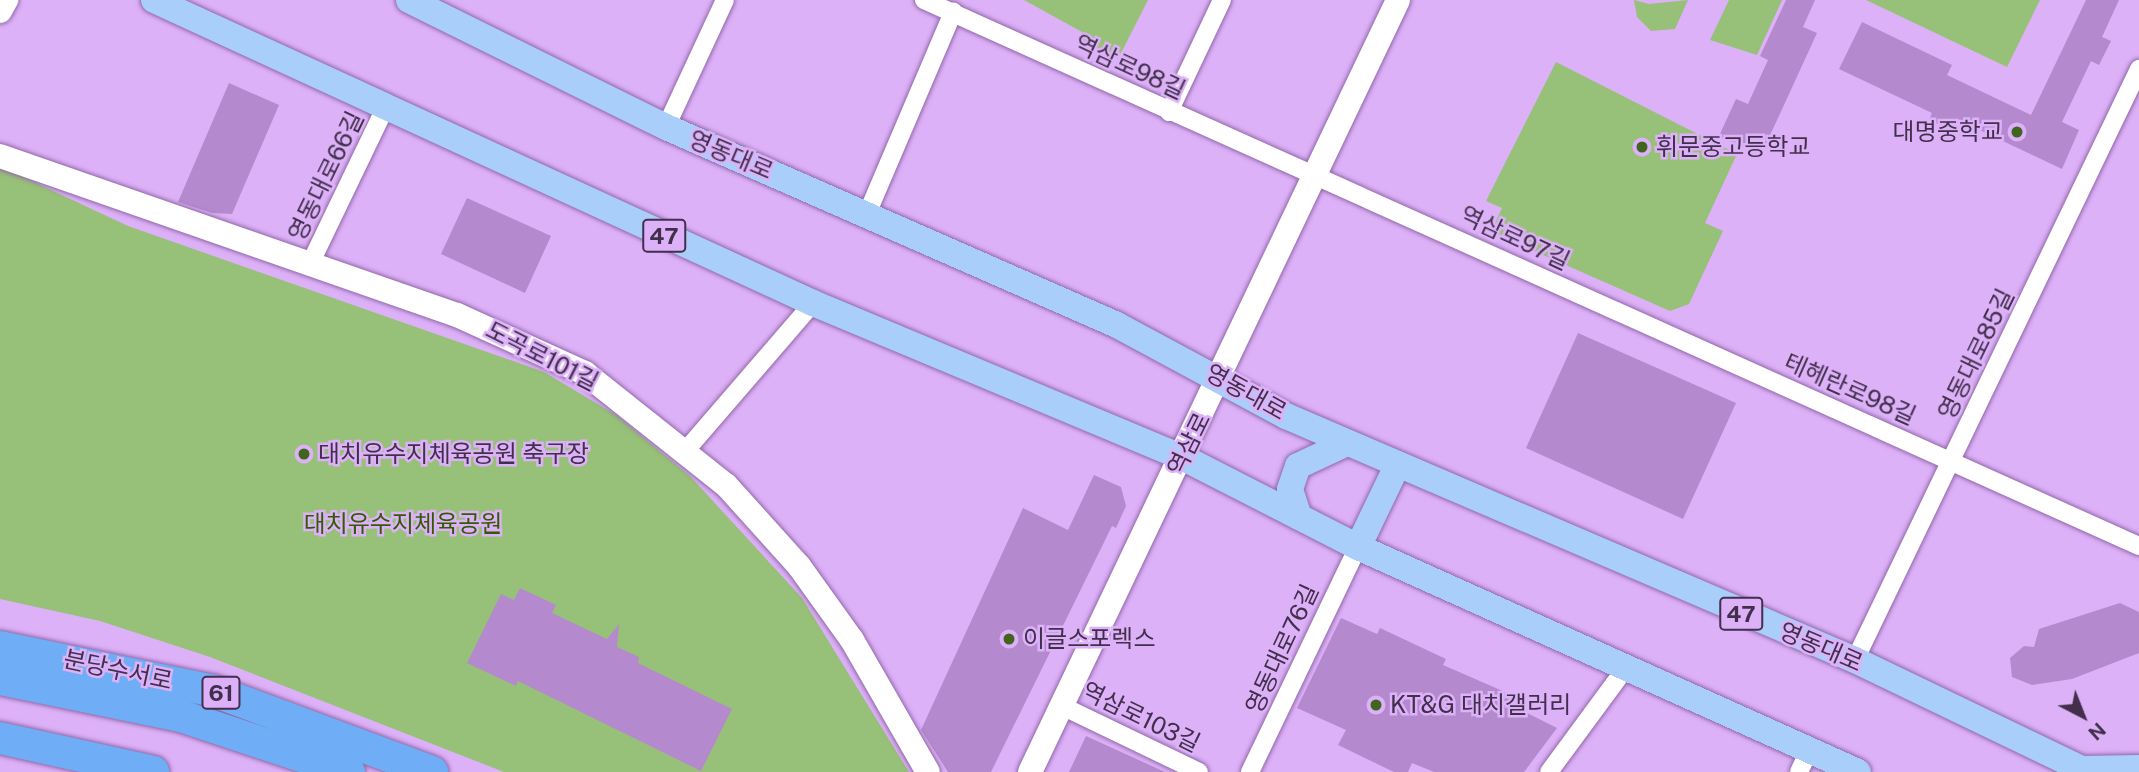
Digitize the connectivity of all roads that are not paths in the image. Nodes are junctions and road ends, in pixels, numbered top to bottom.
1 (5, 0) edge
2 (154, 0) edge
3 (409, 0) edge
4 (725, 0) edge
5 (924, 0) edge
6 (1222, 0) edge
7 (1398, 0) edge
8 (438, 6) edge
9 (0, 11) edge
10 (953, 12) junction
11 (2139, 69) edge
12 (384, 110) junction
13 (1169, 112) junction
14 (666, 127) junction
15 (0, 156) edge
16 (1318, 173) junction
17 (867, 214) junction
18 (311, 262) junction
19 (813, 303) junction
20 (1694, 347) joint
21 (1222, 377) junction
22 (1347, 443) junction
23 (687, 449) junction
24 (1182, 457) junction
25 (1952, 460) junction
26 (1397, 466) junction
27 (1299, 517) junction
28 (2139, 545) edge
29 (1358, 547) junction
30 (0, 647) edge
31 (1855, 660) junction
32 (1625, 669) junction
33 (0, 679) edge
34 (1062, 706) junction
35 (0, 738) edge
36 (1804, 761) edge
37 (2139, 768) edge
38 (2085, 771) edge
39 (153, 772) edge
40 (349, 772) edge
41 (432, 772) edge
42 (929, 772) edge
43 (1030, 772) edge
44 (1199, 772) edge
45 (1250, 772) edge
46 (1549, 772) edge
47 (1858, 772) edge

1 - 9 street
2 - 12 main road, 47
3 - 8 main road, 영동대로 / 47
4 - 14 street
5 - 10 street, 역삼로98길
6 - 13 street
7 - 16 street, 역삼로
8 - 14 main road, 영동대로 / 47
10 - 13 street, 역삼로98길
10 - 17 street
11 - 25 street, 영동대로85길
12 - 18 street, 영동대로66길
12 - 19 main road, 47
13 - 16 street, 역삼로98길
14 - 17 main road, 영동대로 / 47
15 - 18 street, 도곡로101길
16 - 20 street, 역삼로97길
16 - 21 street, 역삼로
17 - 21 main road, 영동대로 / 47
18 - 23 street, 도곡로101길
19 - 23 street
19 - 24 main road, 47
20 - 25 street, 테헤란로98길
21 - 22 main road, 영동대로 / 47
21 - 24 street, 역삼로
22 - 26 main road, 영동대로 / 47
22 - 27 main road
23 - 42 street, 도곡로101길
24 - 27 main road, 47
24 - 34 street, 역삼로
25 - 28 street, 테헤란로98길
25 - 31 street, 영동대로85길
26 - 29 main road
26 - 31 main road, 영동대로 / 47
27 - 29 main road, 47
29 - 32 main road, 47
29 - 45 street, 영동대로76길
30 - 41 highway, 분당수서로 / 61
31 - 38 main road, 영동대로 / 47
32 - 36 main road, 47
32 - 46 street
33 - 40 highway, 분당수서로 / 61
34 - 43 street, 역삼로
34 - 44 street, 역삼로103길
35 - 39 highway
36 - 47 main road, 47
37 - 38 main road

